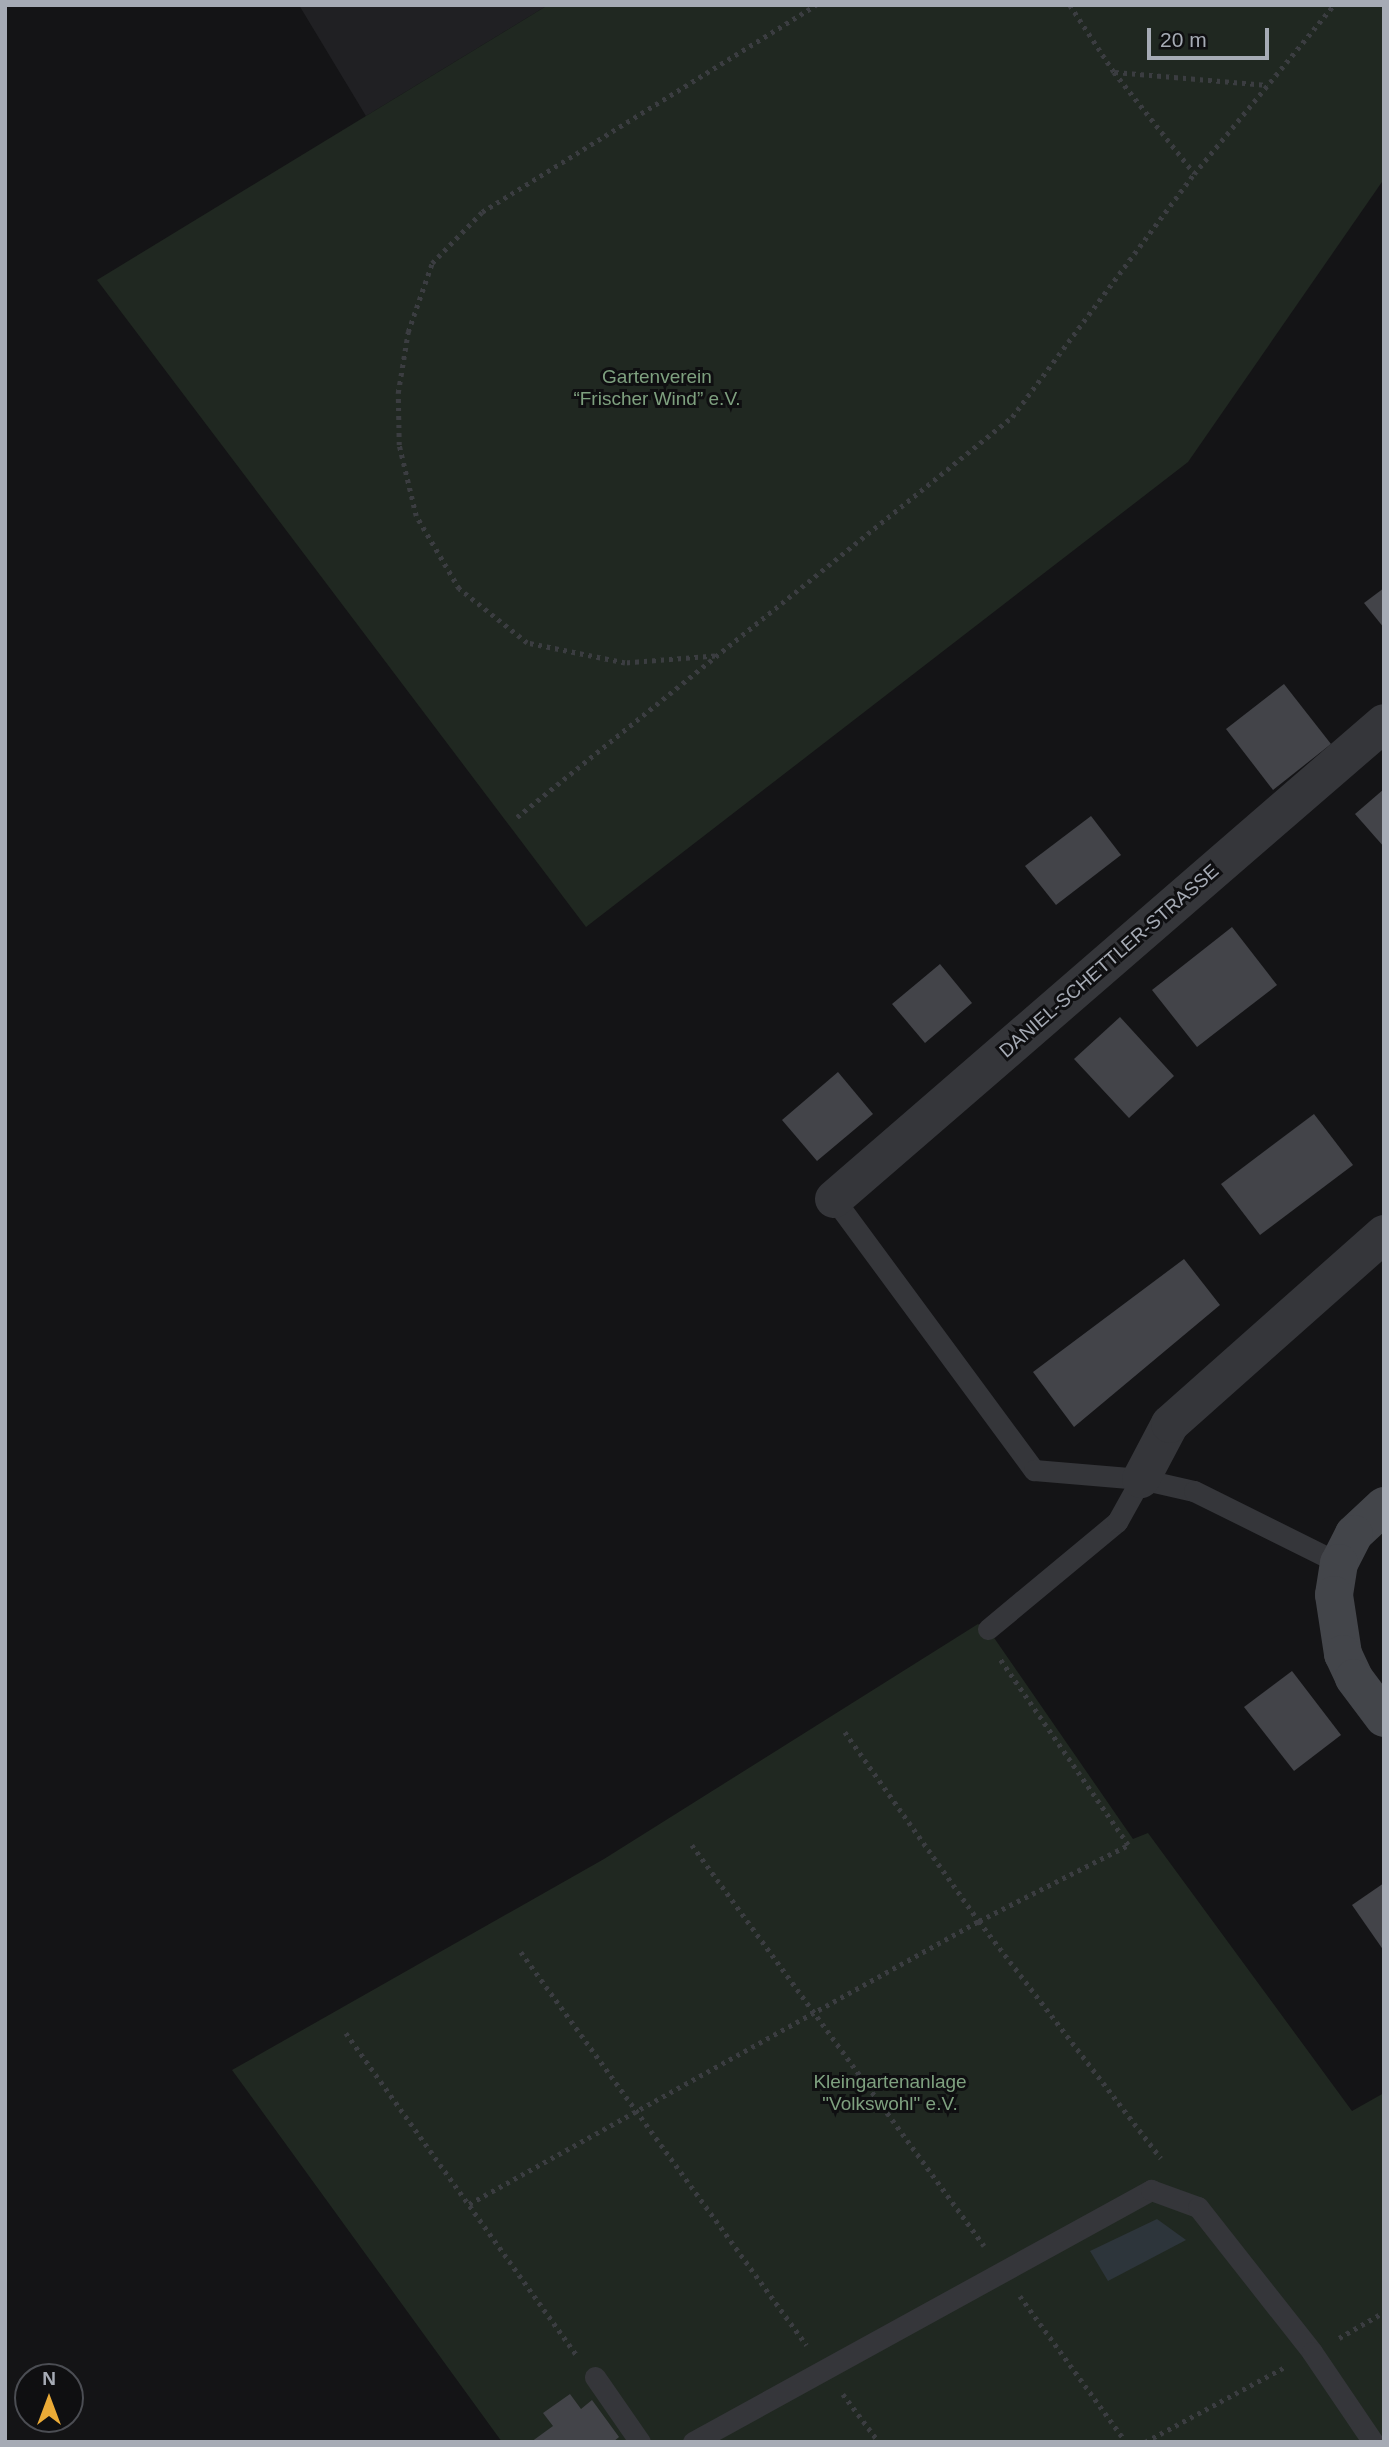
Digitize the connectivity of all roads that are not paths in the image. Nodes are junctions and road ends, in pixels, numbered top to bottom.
1 (1384, 723) edge
2 (834, 1199) joint
3 (1384, 1234) edge
4 (1140, 1479) junction
5 (1384, 1506) edge
6 (1339, 1563) junction
7 (988, 1629) road end
8 (1384, 1718) edge
9 (595, 2377) road end
10 (640, 2442) edge
11 (693, 2442) edge
12 (1373, 2442) edge

1 - 2 street, DANIEL-SCHETTLER-STRASSE
2 - 4 lane
3 - 4 street
4 - 6 lane
4 - 7 lane
5 - 6 street
6 - 8 street
9 - 10 lane
11 - 12 lane

